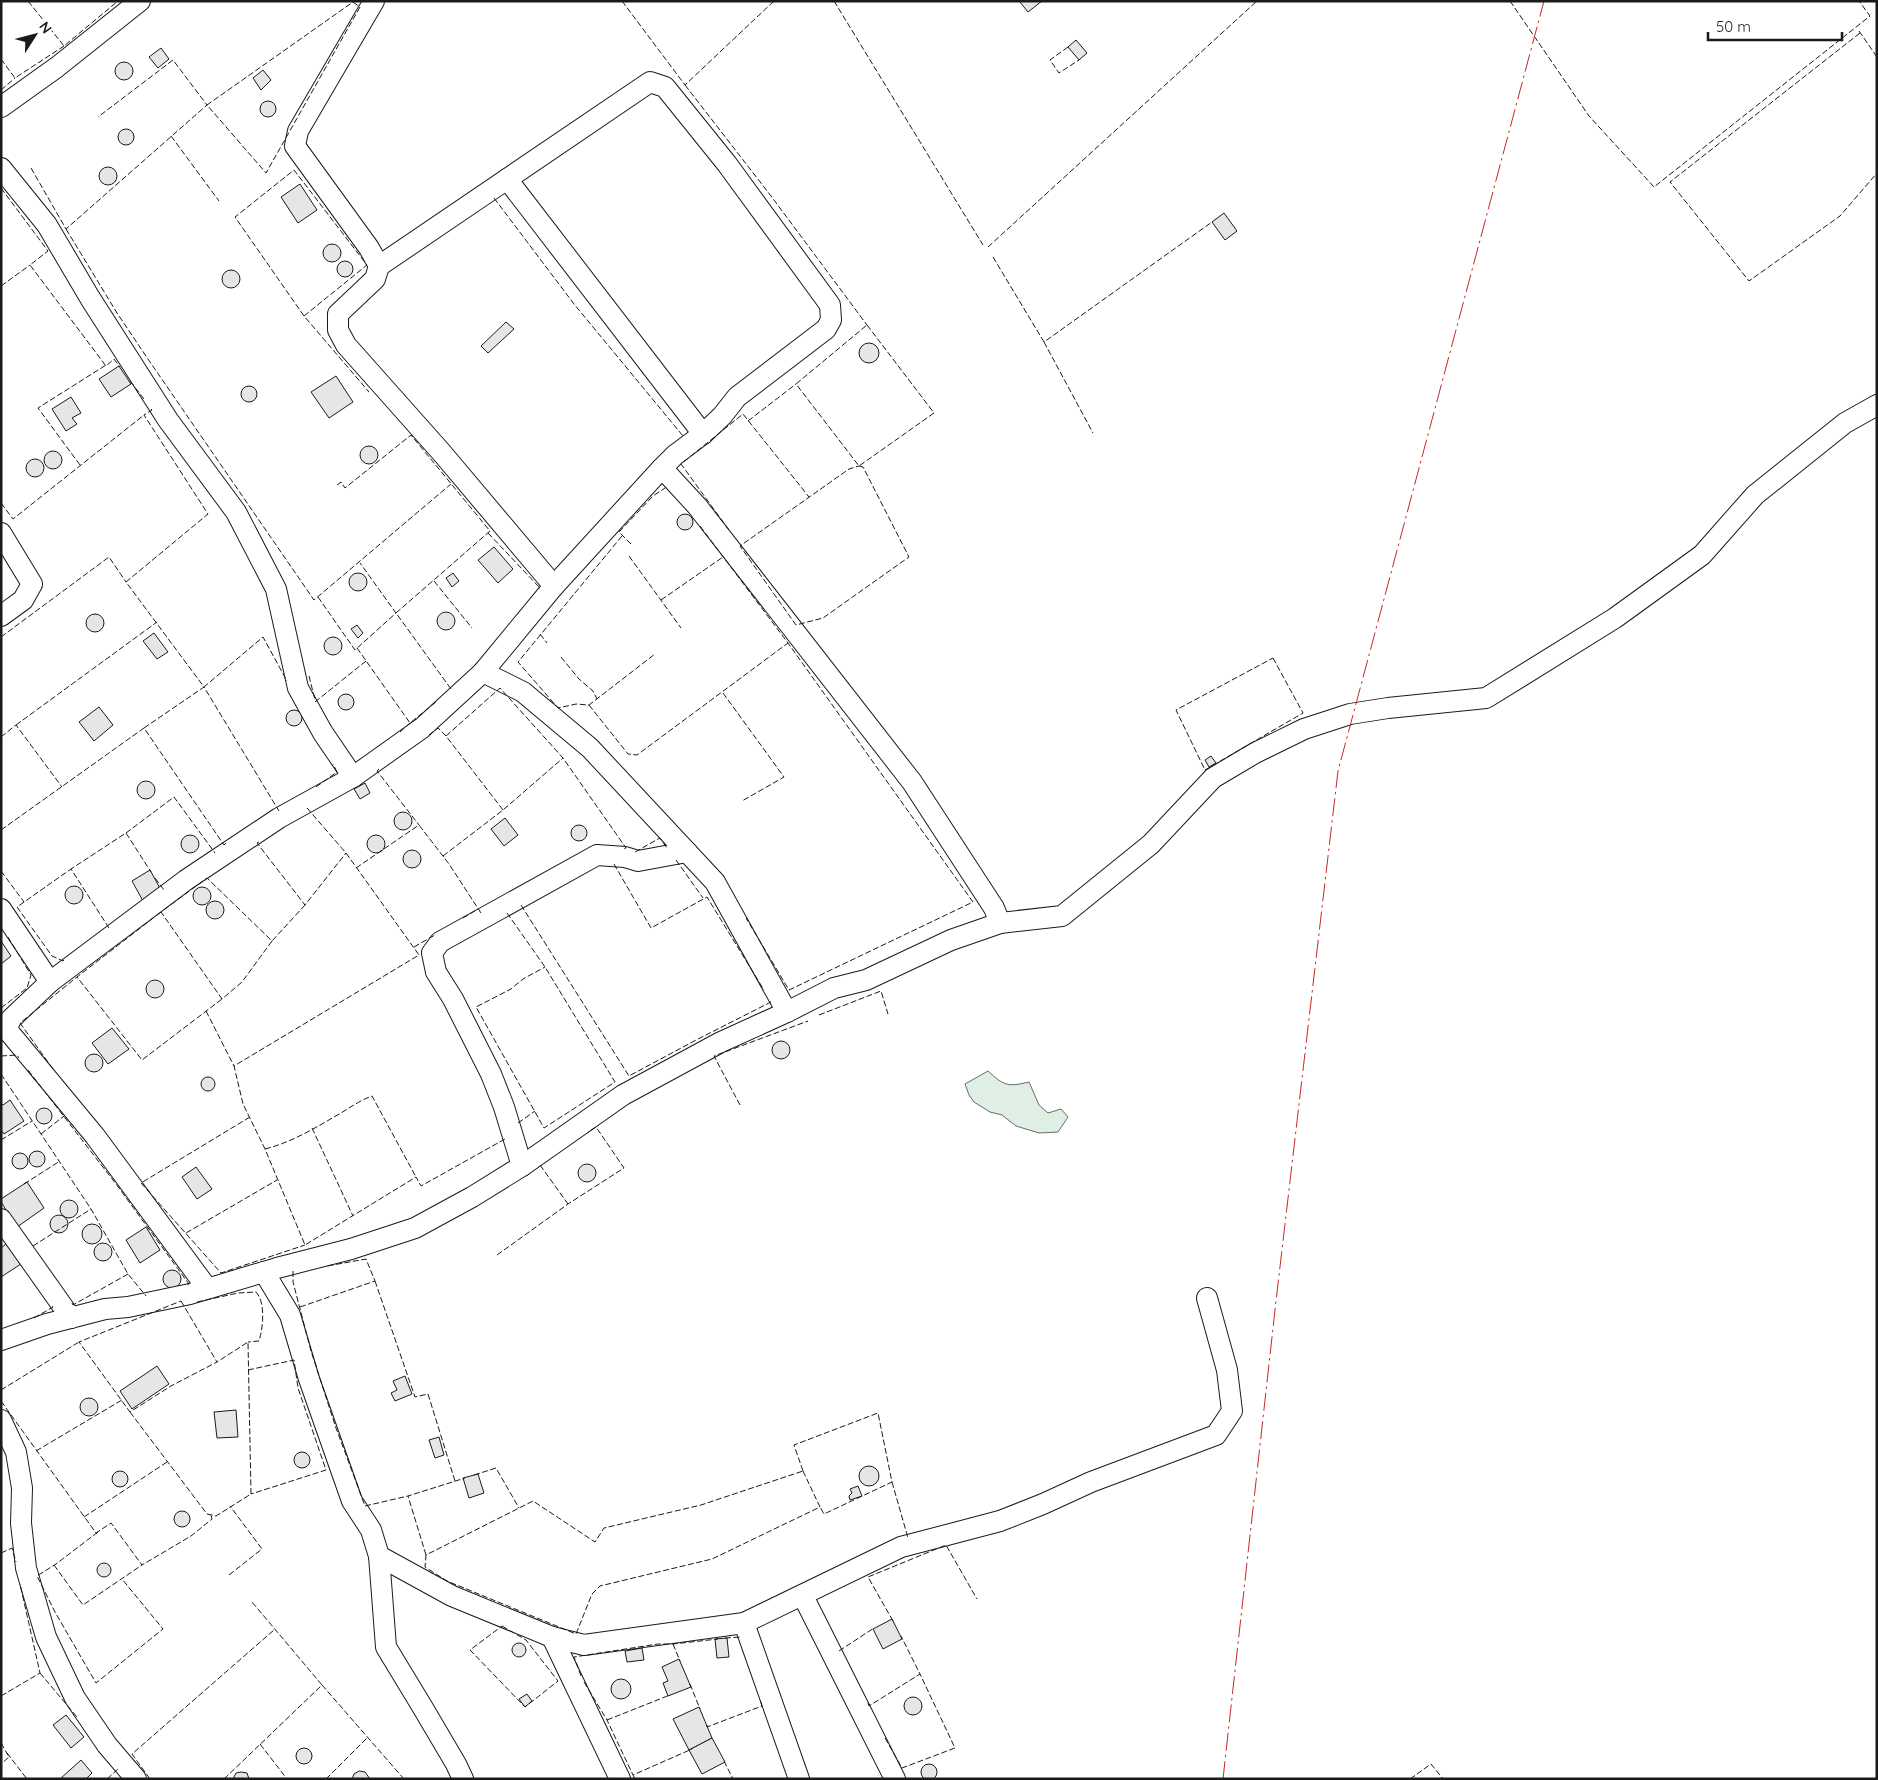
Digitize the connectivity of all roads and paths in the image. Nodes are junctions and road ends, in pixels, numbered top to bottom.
1 (140, 1) edge
2 (372, 2) edge
3 (1, 107) edge
4 (1, 168) edge
5 (507, 179) junction
6 (379, 266) junction
7 (1877, 405) edge
8 (703, 434) junction
9 (662, 468) junction
10 (1, 533) edge
11 (554, 586) junction
12 (1, 616) edge
13 (483, 672) junction
14 (353, 777) junction
15 (687, 852) junction
16 (1, 909) edge
17 (1000, 923) junction
18 (50, 982) junction
19 (787, 1012) junction
20 (522, 1166) junction
21 (1, 1219) edge
22 (264, 1272) junction
23 (207, 1288) junction
24 (1207, 1298) dead end
25 (71, 1318) junction
26 (1, 1340) edge
27 (1, 1420) edge
28 (379, 1556) junction
29 (803, 1596) junction
30 (744, 1623) junction
31 (552, 1637) junction
32 (136, 1779) edge
33 (463, 1779) edge
34 (620, 1779) edge
35 (799, 1779) edge
36 (895, 1779) edge

1 - 3 street
2 - 6 street
4 - 14 street
5 - 6 street
5 - 8 street
5 - 8 street
6 - 11 street
7 - 17 street
8 - 9 street
9 - 11 street
9 - 17 street
10 - 12 street
11 - 13 street
13 - 14 street
13 - 15 street
14 - 18 street
15 - 19 street
15 - 20 street
16 - 18 street
17 - 19 street
18 - 23 street
19 - 20 street
20 - 22 street
21 - 25 street
22 - 23 street
22 - 28 street
23 - 25 street
24 - 29 street
25 - 26 street
27 - 32 street
28 - 31 street
28 - 33 street
29 - 30 street
29 - 36 street
30 - 31 street
30 - 35 street
31 - 34 street

